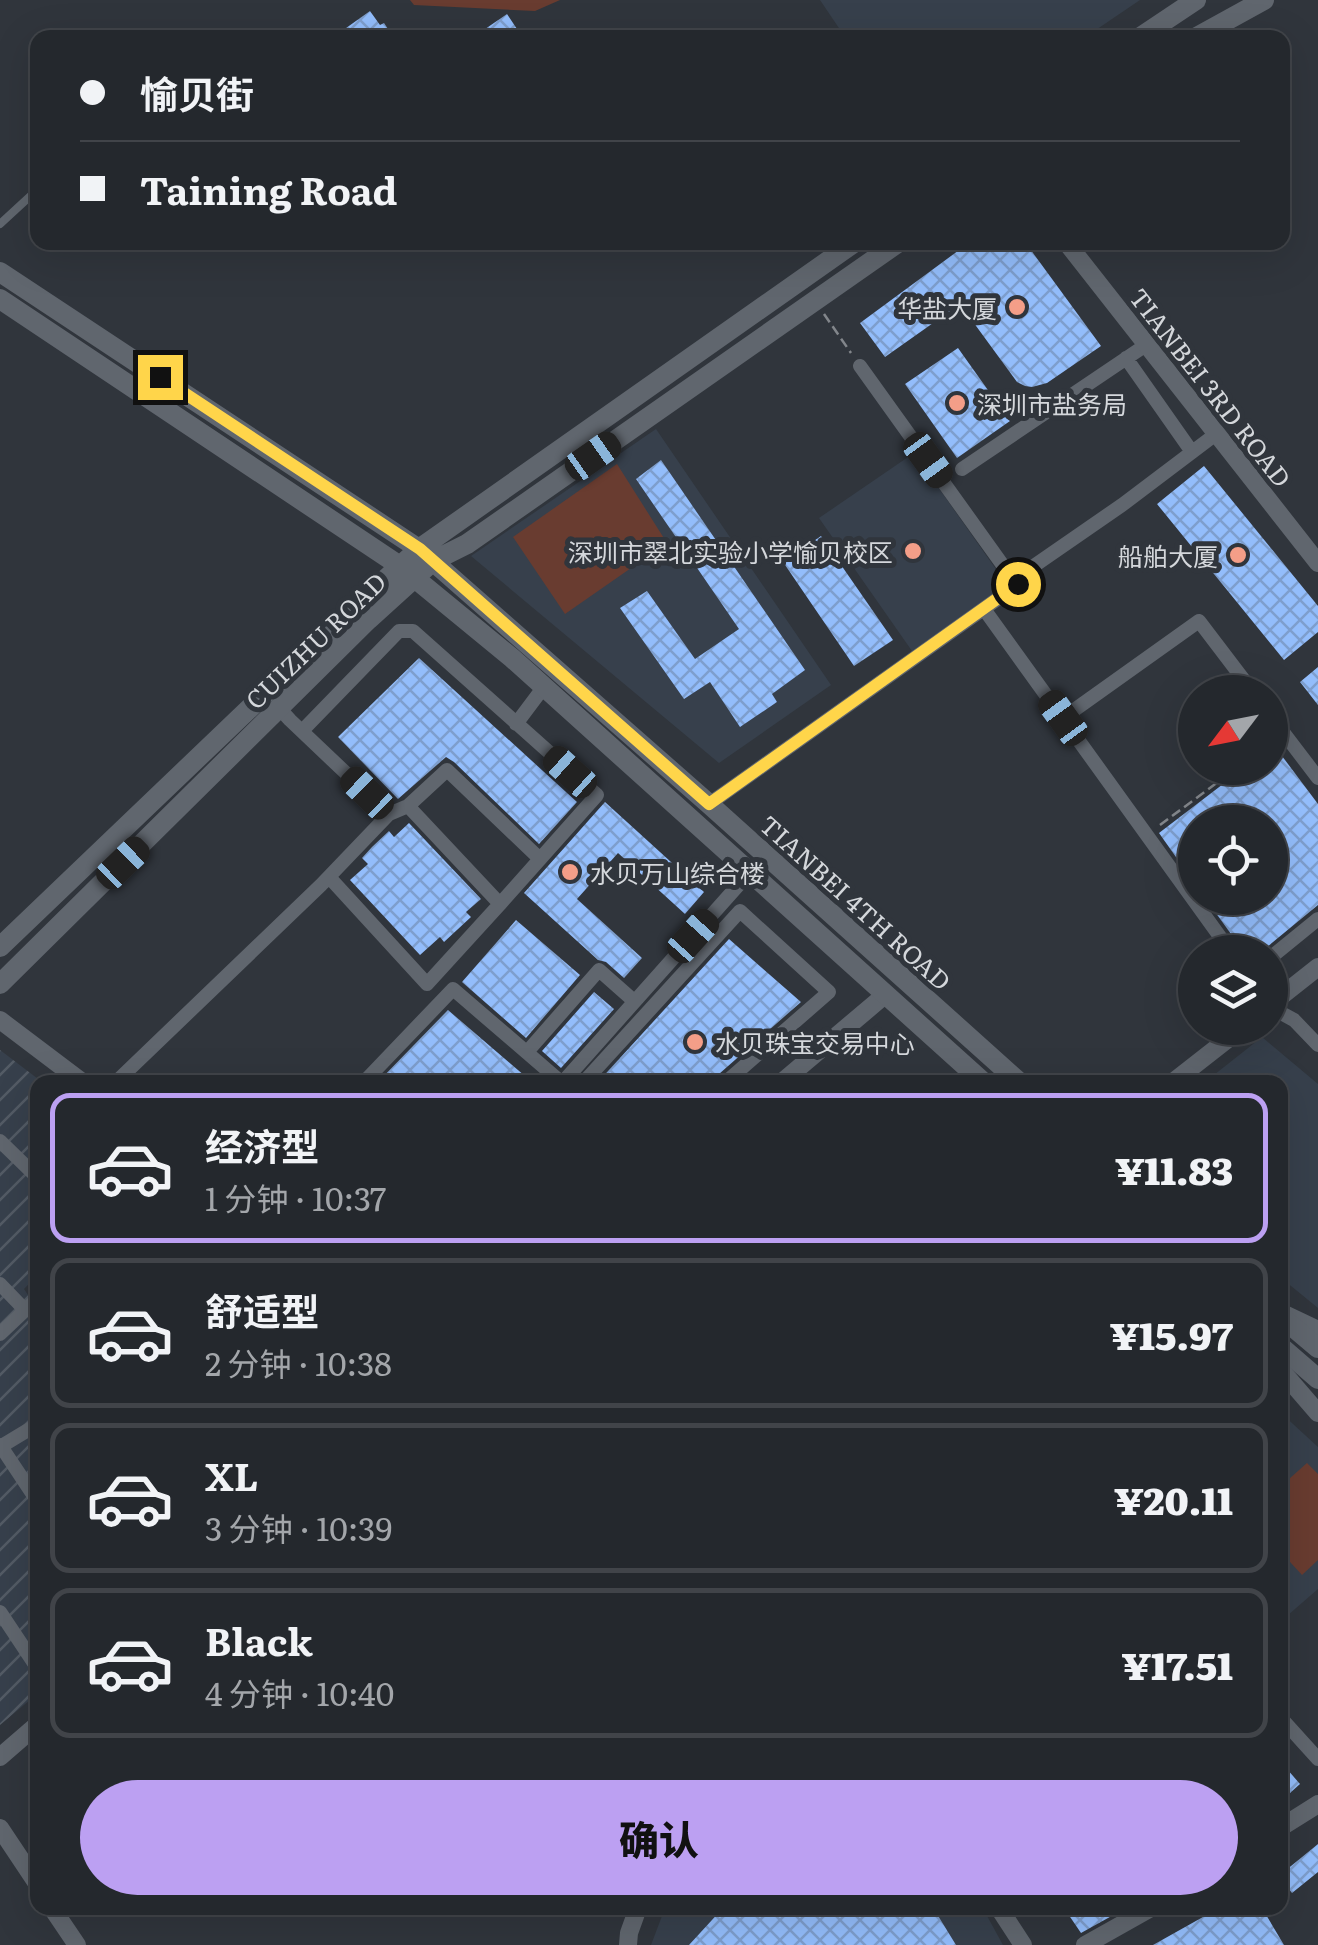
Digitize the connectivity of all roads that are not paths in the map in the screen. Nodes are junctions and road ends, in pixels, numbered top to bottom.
1 (1196, 0) edge
2 (1264, 0) edge
3 (1152, 30) edge
4 (1210, 30) edge
5 (30, 196) edge
6 (0, 224) edge
7 (844, 250) edge
8 (889, 250) edge
9 (1072, 250) edge
10 (0, 272) edge
11 (0, 299) edge
12 (1146, 344) junction
13 (1126, 358) junction
14 (860, 366) dead end
15 (1216, 434) junction
16 (1192, 452) junction
17 (962, 468) dead end
18 (426, 555) junction
19 (1318, 563) edge
20 (1028, 570) dead end
21 (407, 573) junction
22 (984, 609) junction
23 (520, 650) junction
24 (1240, 675) edge
25 (544, 688) junction
26 (280, 709) junction
27 (1063, 718) junction
28 (516, 724) junction
29 (302, 731) junction
30 (1288, 739) edge
31 (1318, 778) edge
32 (709, 804) junction
33 (408, 806) junction
34 (388, 814) junction
35 (540, 858) junction
36 (750, 872) junction
37 (329, 877) junction
38 (500, 904) junction
39 (1318, 919) edge
40 (1218, 935) edge
41 (1288, 943) edge
42 (0, 947) edge
43 (1318, 967) edge
44 (0, 984) edge
45 (1288, 991) edge
46 (886, 994) junction
47 (634, 1001) junction
48 (1288, 1016) edge
49 (0, 1020) edge
50 (1220, 1045) edge
51 (1318, 1045) edge
52 (527, 1052) junction
53 (73, 1075) edge
54 (123, 1075) edge
55 (371, 1075) edge
56 (554, 1075) edge
57 (568, 1075) edge
58 (590, 1075) edge
59 (734, 1075) edge
60 (790, 1075) edge
61 (975, 1075) edge
62 (1011, 1075) edge
63 (1182, 1075) edge
64 (0, 1142) edge
65 (30, 1170) edge
66 (0, 1284) edge
67 (30, 1305) edge
68 (25, 1310) junction
69 (1288, 1317) edge
70 (1288, 1321) edge
71 (1318, 1330) edge
72 (0, 1334) edge
73 (1318, 1348) edge
74 (1288, 1353) edge
75 (1288, 1377) edge
76 (1318, 1379) edge
77 (1318, 1412) edge
78 (30, 1429) edge
79 (0, 1446) edge
80 (30, 1490) edge
81 (0, 1612) edge
82 (30, 1657) edge
83 (1288, 1725) edge
84 (30, 1731) edge
85 (0, 1757) edge
86 (1318, 1759) edge
87 (1318, 1804) edge
88 (1288, 1823) edge
89 (0, 1828) edge
90 (30, 1873) edge
91 (57, 1915) edge
92 (635, 1915) edge
93 (1003, 1915) edge
94 (1139, 1915) edge
95 (77, 1945) edge
96 (628, 1945) edge
97 (1022, 1945) edge
98 (1085, 1945) edge

1 - 3 main road
2 - 4 main road
5 - 6 lane
7 - 18 main road, CUIZHU ROAD
8 - 18 main road, CUIZHU ROAD
9 - 12 street, TIANBEI 3RD ROAD
10 - 18 main road, TIANBEI 4TH ROAD
11 - 21 main road, TIANBEI 4TH ROAD
12 - 13 street
12 - 15 street, TIANBEI 3RD ROAD
13 - 16 street
13 - 17 street
14 - 22 street
15 - 16 street
15 - 19 street, TIANBEI 3RD ROAD
16 - 20 street
18 - 21 main road, CUIZHU ROAD
18 - 23 main road, TIANBEI 4TH ROAD
21 - 23 main road, TIANBEI 4TH ROAD
21 - 26 main road, CUIZHU ROAD
21 - 42 main road, CUIZHU ROAD
22 - 27 street
22 - 32 street
23 - 25 main road, TIANBEI 4TH ROAD
23 - 32 main road, TIANBEI 4TH ROAD
24 - 27 street
25 - 28 street
25 - 36 main road, TIANBEI 4TH ROAD
26 - 29 street
26 - 44 main road, CUIZHU ROAD
27 - 40 street
28 - 29 street
28 - 35 street
29 - 34 street
30 - 31 street
32 - 62 main road, TIANBEI 4TH ROAD
33 - 34 street
33 - 35 street
33 - 38 street
34 - 37 street
35 - 38 street
36 - 46 main road, TIANBEI 4TH ROAD
36 - 47 street
37 - 38 street
37 - 54 street
39 - 41 street
43 - 45 street
46 - 60 street
46 - 61 main road, TIANBEI 4TH ROAD
47 - 52 street
47 - 57 street
48 - 51 street
49 - 53 street
50 - 63 street
52 - 55 street
52 - 56 street
58 - 59 street
64 - 65 street
66 - 68 street
67 - 68 street
68 - 72 street
69 - 71 street
70 - 73 main road
74 - 76 main road
75 - 77 street
78 - 79 street
79 - 80 street
81 - 82 street
83 - 86 street
84 - 85 street
87 - 88 street
89 - 90 street
91 - 95 street
92 - 96 street
93 - 97 street
94 - 98 street

